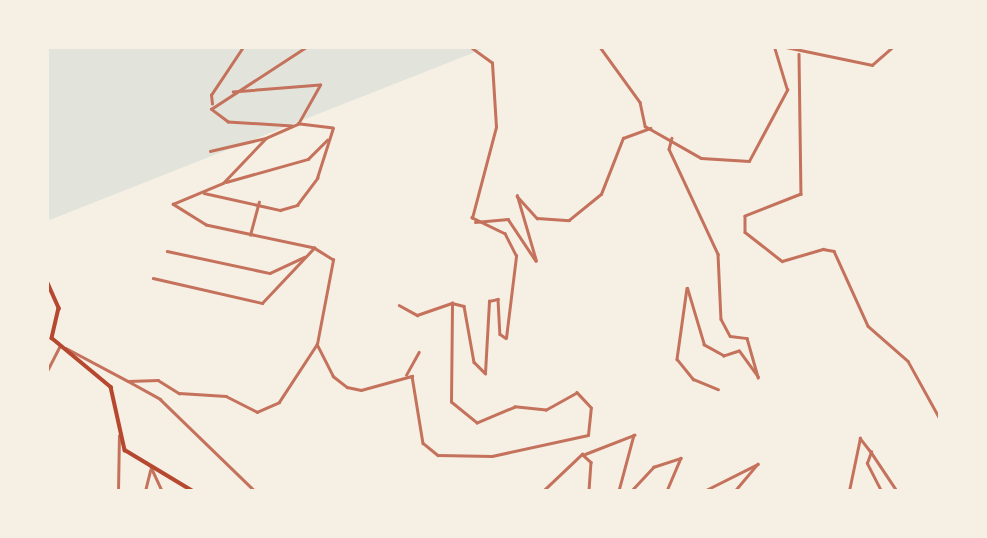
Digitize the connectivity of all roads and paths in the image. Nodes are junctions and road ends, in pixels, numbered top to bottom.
1 (243, 47) edge
2 (306, 47) edge
3 (470, 47) edge
4 (600, 47) edge
5 (774, 47) edge
6 (786, 47) edge
7 (893, 47) edge
8 (799, 54) junction
9 (233, 92) junction
10 (212, 104) junction
11 (298, 124) junction
12 (292, 126) junction
13 (650, 128) junction
14 (266, 138) junction
15 (328, 138) junction
16 (671, 138) junction
17 (210, 151) dead end
18 (223, 183) junction
19 (204, 193) junction
20 (259, 202) junction
21 (475, 222) junction
22 (250, 235) junction
23 (314, 248) junction
24 (167, 251) dead end
25 (307, 255) junction
26 (153, 278) dead end
27 (47, 281) edge
28 (452, 303) junction
29 (399, 305) dead end
30 (50, 339) edge
31 (317, 344) junction
32 (60, 346) junction
33 (66, 348) junction
34 (419, 352) dead end
35 (47, 370) edge
36 (407, 375) junction
37 (128, 381) junction
38 (718, 389) dead end
39 (940, 419) edge
40 (119, 436) junction
41 (871, 452) junction
42 (584, 454) junction
43 (150, 469) junction
44 (851, 485) junction
45 (118, 491) edge
46 (145, 491) edge
47 (162, 491) edge
48 (193, 491) edge
49 (256, 491) edge
50 (543, 491) edge
51 (589, 491) edge
52 (619, 491) edge
53 (631, 491) edge
54 (667, 491) edge
55 (704, 491) edge
56 (735, 491) edge
57 (849, 491) edge
58 (855, 491) edge
59 (881, 491) edge
60 (897, 491) edge

1 - 10 street
2 - 9 street
3 - 21 street
4 - 13 street
5 - 16 street
6 - 8 street
7 - 8 street
8 - 39 street
9 - 10 street
9 - 11 street
10 - 12 street
11 - 12 street
11 - 15 street
12 - 14 street
13 - 16 street
13 - 21 street
14 - 17 street
14 - 18 street
15 - 18 street
15 - 20 street
16 - 38 street
18 - 19 street
19 - 20 street
19 - 22 street
20 - 22 street
21 - 28 street
22 - 23 street
23 - 25 street
23 - 31 street
24 - 25 street
25 - 26 street
27 - 30 main road
28 - 29 street
28 - 36 street
30 - 32 main road
31 - 36 street
31 - 37 street
32 - 33 main road
32 - 35 street
33 - 37 street
33 - 40 main road
34 - 36 street
37 - 49 street
40 - 43 main road
40 - 45 street
41 - 44 street
41 - 59 street
41 - 60 street
42 - 50 street
42 - 51 street
42 - 52 street
43 - 46 street
43 - 47 street
43 - 48 main road
44 - 57 street
44 - 58 street
53 - 54 street
55 - 56 street

